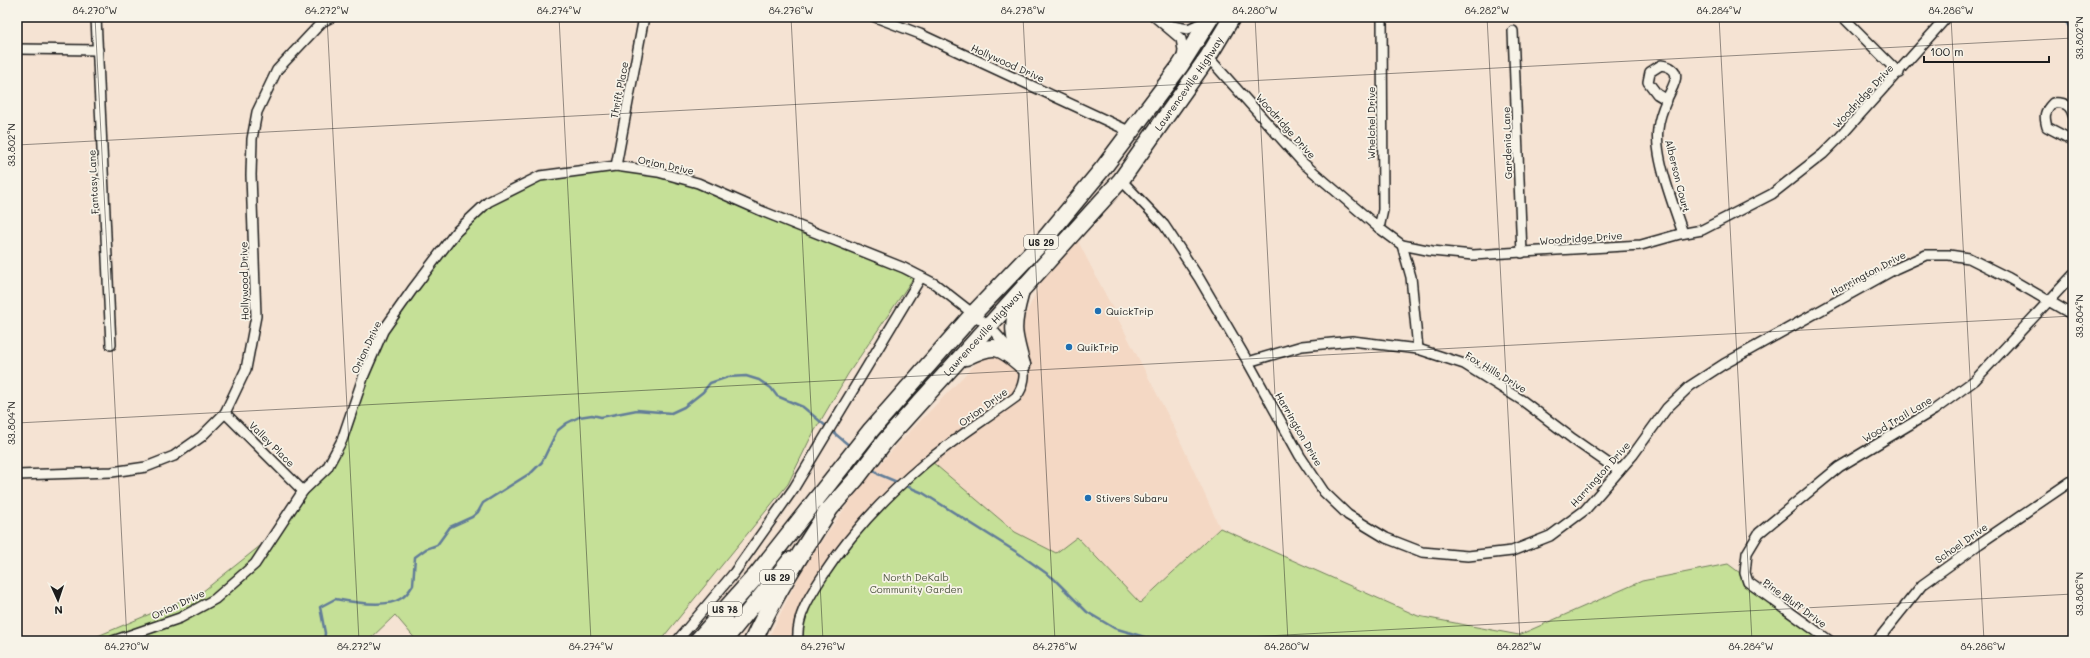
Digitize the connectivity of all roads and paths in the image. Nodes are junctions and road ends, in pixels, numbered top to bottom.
1 (96, 17) edge
2 (332, 17) edge
3 (644, 17) edge
4 (875, 17) edge
5 (1155, 17) edge
6 (1210, 17) edge
7 (1232, 17) edge
8 (1382, 17) edge
9 (1843, 17) edge
10 (1947, 17) edge
11 (320, 19) edge
12 (1164, 24) junction
13 (1513, 31) dead end
14 (17, 49) edge
15 (98, 50) junction
16 (1208, 57) junction
17 (1180, 66) junction
18 (1899, 73) junction
19 (1666, 100) dead end
20 (2073, 115) edge
21 (1131, 132) junction
22 (2073, 139) edge
23 (616, 166) junction
24 (1121, 180) junction
25 (1379, 228) junction
26 (1683, 233) junction
27 (1402, 245) junction
28 (1522, 253) junction
29 (2073, 275) edge
30 (921, 277) junction
31 (1021, 292) junction
32 (2050, 301) junction
33 (974, 313) junction
34 (2073, 316) edge
35 (990, 327) junction
36 (111, 345) dead end
37 (1418, 349) junction
38 (959, 360) junction
39 (1248, 362) junction
40 (1022, 365) junction
41 (226, 413) junction
42 (1619, 471) junction
43 (17, 476) edge
44 (2073, 480) edge
45 (303, 491) junction
46 (828, 511) junction
47 (754, 578) junction
48 (1748, 582) joint
49 (112, 641) edge
50 (676, 641) edge
51 (698, 641) edge
52 (711, 641) edge
53 (724, 641) edge
54 (753, 641) edge
55 (798, 641) edge
56 (1830, 641) edge
57 (1878, 641) edge

1 - 15 street, Fantasy Lane
2 - 11 street, Hollywood Drive
3 - 23 street, Thrift Place
4 - 21 street, Hollywood Drive
5 - 12 street
6 - 12 street
6 - 17 highway, Lawrenceville Highway / US 29
7 - 16 highway, Lawrenceville Highway / US 29
8 - 25 street, Whelchel Drive
9 - 18 street
10 - 18 street, Woodridge Drive
11 - 41 street, Hollywood Drive
12 - 17 street
13 - 28 street, Gardenia Lane
14 - 15 street
15 - 36 street, Fantasy Lane
16 - 24 highway, Lawrenceville Highway / US 29
16 - 25 street, Woodridge Drive
17 - 21 highway, Lawrenceville Highway / US 29
18 - 26 street, Woodridge Drive
19 - 26 street, Alberson Court
20 - 22 street
21 - 33 highway, Lawrenceville Highway / US 29
23 - 30 street, Orion Drive
23 - 45 street, Orion Drive
24 - 31 highway, Lawrenceville Highway / US 29
24 - 39 street, Harrington Drive
25 - 27 street, Woodridge Drive
26 - 28 street, Woodridge Drive
27 - 28 street, Woodridge Drive
27 - 37 street
29 - 32 street, Wood Trail Lane
30 - 33 street, Orion Drive
30 - 50 street
31 - 35 highway, Lawrenceville Highway / US 29
31 - 40 highway
32 - 34 street, Harrington Drive
32 - 42 street, Harrington Drive
32 - 48 street, Wood Trail Lane
33 - 35 street, Orion Drive
33 - 47 highway, Lawrenceville Highway / US 29
35 - 38 highway, Lawrenceville Highway / US 29
35 - 40 street, Orion Drive
37 - 39 street, Fox Hills Drive
37 - 42 street, Fox Hills Drive
38 - 40 highway
38 - 46 highway, Lawrenceville Highway / US 29
39 - 42 street, Harrington Drive
40 - 55 street, Orion Drive
41 - 43 street, Hollywood Drive
41 - 45 street, Valley Place
44 - 57 street, Schoel Drive
45 - 49 street, Orion Drive
46 - 53 main road, Lawrenceville Highway / US 29
46 - 54 highway
47 - 51 highway, US 78
47 - 52 main road, Lawrenceville Highway / US 29
48 - 56 street, Pine Bluff Drive

